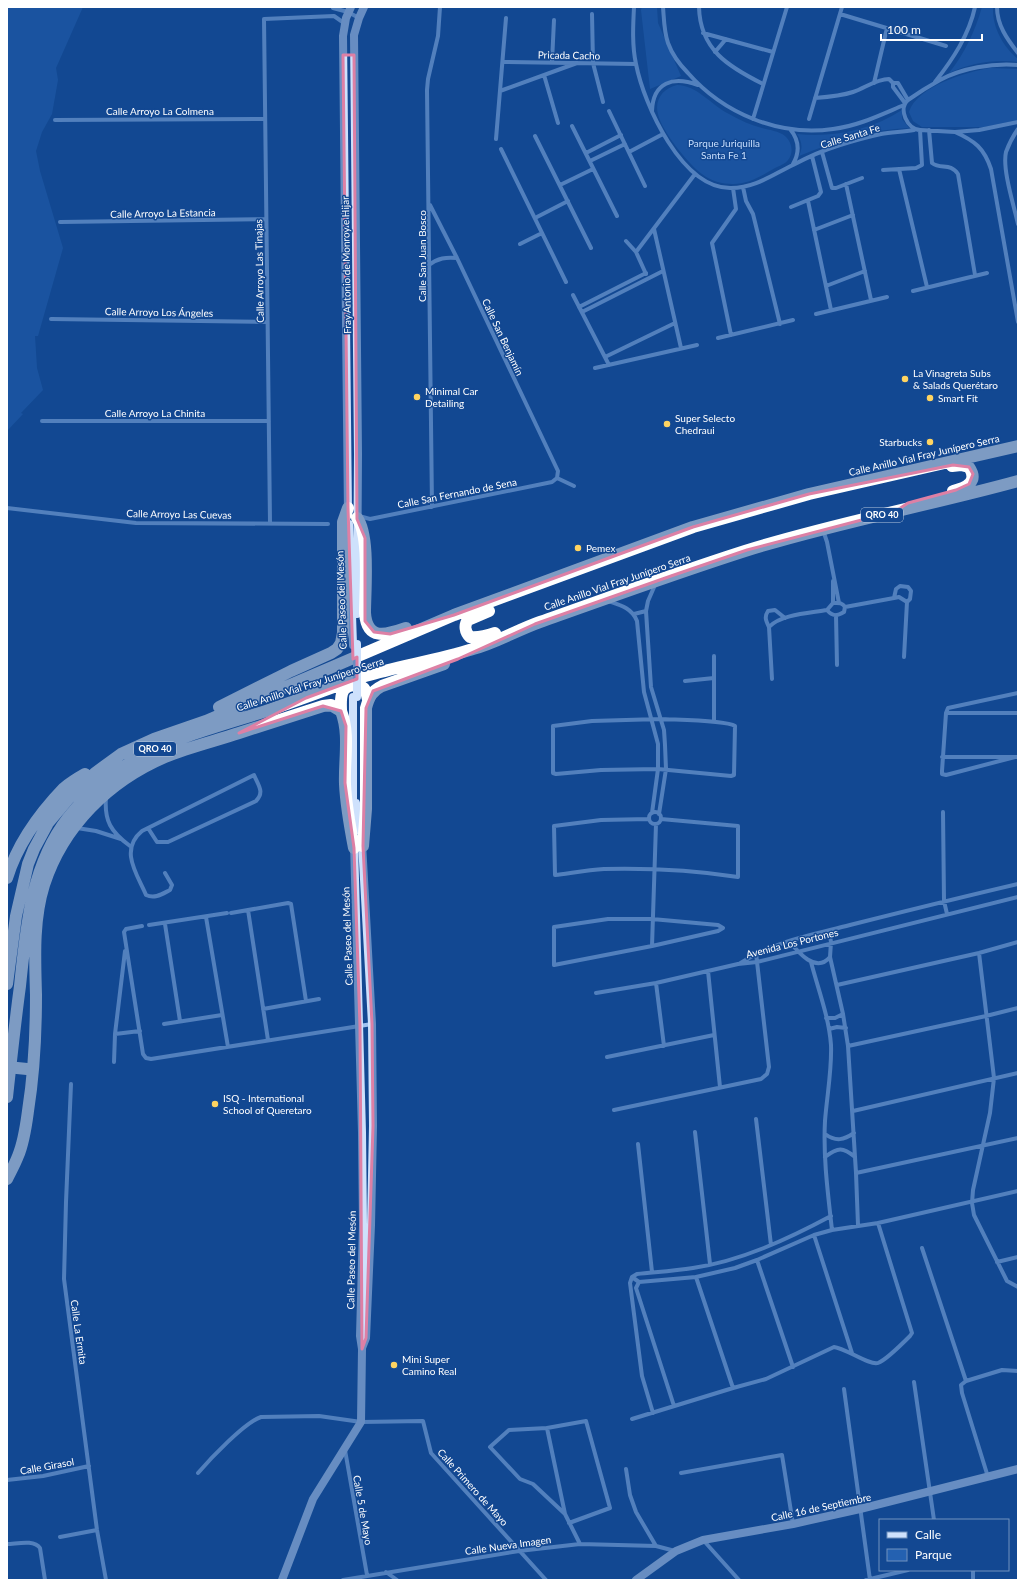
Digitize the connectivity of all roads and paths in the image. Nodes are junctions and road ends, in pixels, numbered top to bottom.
1 (364, 7) edge
2 (440, 7) edge
3 (634, 7) edge
4 (663, 7) edge
5 (699, 7) edge
6 (787, 7) edge
7 (842, 7) edge
8 (975, 7) edge
9 (997, 7) edge
10 (333, 8) edge
11 (350, 10) edge
12 (592, 14) dead end
13 (840, 14) junction
14 (334, 16) junction
15 (359, 18) junction
16 (506, 18) dead end
17 (554, 20) dead end
18 (344, 23) junction
19 (887, 28) junction
20 (703, 33) junction
21 (726, 39) junction
22 (946, 46) dead end
23 (715, 52) junction
24 (773, 52) junction
25 (1018, 53) edge
26 (343, 55) junction
27 (354, 55) junction
28 (502, 62) junction
29 (552, 62) junction
30 (579, 63) junction
31 (593, 63) junction
32 (636, 64) junction
33 (1018, 65) edge
34 (544, 76) junction
35 (874, 83) junction
36 (764, 84) junction
37 (933, 84) junction
38 (698, 85) junction
39 (500, 91) junction
40 (815, 98) junction
41 (604, 102) dead end
42 (906, 103) junction
43 (609, 112) dead end
44 (652, 114) junction
45 (266, 119) junction
46 (753, 119) junction
47 (809, 119) dead end
48 (55, 120) dead end
49 (1018, 122) edge
50 (558, 123) dead end
51 (572, 126) dead end
52 (790, 129) junction
53 (1018, 129) edge
54 (914, 130) junction
55 (920, 130) junction
56 (929, 130) junction
57 (955, 132) junction
58 (663, 134) junction
59 (535, 136) dead end
60 (621, 136) junction
61 (496, 139) dead end
62 (625, 144) junction
63 (501, 149) dead end
64 (629, 152) junction
65 (822, 152) junction
66 (586, 153) junction
67 (812, 156) junction
68 (590, 161) junction
69 (792, 165) junction
70 (593, 169) junction
71 (899, 169) junction
72 (883, 170) dead end
73 (695, 174) junction
74 (862, 178) dead end
75 (846, 184) junction
76 (560, 185) junction
77 (645, 186) dead end
78 (743, 187) junction
79 (733, 188) junction
80 (568, 201) junction
81 (808, 201) junction
82 (429, 204) junction
83 (791, 207) dead end
84 (853, 215) junction
85 (617, 216) dead end
86 (535, 218) junction
87 (266, 219) junction
88 (60, 222) dead end
89 (1018, 224) edge
90 (654, 229) junction
91 (814, 230) junction
92 (542, 233) junction
93 (626, 241) dead end
94 (520, 244) dead end
95 (591, 248) dead end
96 (636, 252) junction
97 (457, 258) junction
98 (429, 265) junction
99 (346, 267) junction
100 (355, 267) junction
101 (663, 271) junction
102 (865, 271) junction
103 (646, 273) junction
104 (987, 273) dead end
105 (975, 276) junction
106 (648, 278) junction
107 (566, 282) dead end
108 (826, 286) junction
109 (927, 287) junction
110 (913, 291) dead end
111 (573, 295) dead end
112 (887, 297) dead end
113 (871, 300) junction
114 (579, 307) junction
115 (831, 310) junction
116 (582, 312) junction
117 (816, 314) dead end
118 (51, 319) dead end
119 (793, 320) dead end
120 (267, 322) junction
121 (1018, 322) edge
122 (675, 323) junction
123 (780, 324) junction
124 (732, 335) junction
125 (718, 338) dead end
126 (697, 345) dead end
127 (681, 348) junction
128 (605, 357) junction
129 (609, 365) junction
130 (595, 368) dead end
131 (42, 421) dead end
132 (268, 421) junction
133 (1016, 444) edge
134 (888, 476) junction
135 (557, 478) junction
136 (1018, 481) edge
137 (574, 486) dead end
138 (432, 507) junction
139 (7, 508) edge
140 (896, 512) junction
141 (354, 518) junction
142 (270, 523) junction
143 (328, 524) dead end
144 (823, 530) junction
145 (562, 575) junction
146 (657, 581) junction
147 (835, 598) junction
148 (894, 598) junction
149 (604, 600) junction
150 (907, 602) junction
151 (833, 603) junction
152 (839, 603) junction
153 (845, 607) junction
154 (827, 610) junction
155 (646, 611) junction
156 (634, 614) junction
157 (454, 615) junction
158 (836, 615) junction
159 (785, 618) junction
160 (535, 624) junction
161 (770, 627) junction
162 (477, 648) junction
163 (648, 656) junction
164 (714, 656) dead end
165 (642, 657) junction
166 (904, 657) dead end
167 (837, 665) dead end
168 (714, 678) junction
169 (772, 679) dead end
170 (685, 681) dead end
171 (1018, 693) edge
172 (306, 698) junction
173 (360, 698) junction
174 (341, 711) junction
175 (946, 712) junction
176 (1018, 713) edge
177 (652, 719) junction
178 (660, 719) junction
179 (714, 722) junction
180 (239, 733) junction
181 (168, 734) junction
182 (121, 754) junction
183 (942, 757) junction
184 (1016, 757) edge
185 (658, 769) junction
186 (666, 769) junction
187 (107, 793) junction
188 (943, 812) dead end
189 (652, 813) junction
190 (659, 814) junction
191 (649, 819) junction
192 (661, 819) junction
193 (656, 824) junction
194 (73, 828) junction
195 (148, 828) junction
196 (121, 840) junction
197 (130, 846) junction
198 (358, 847) junction
199 (654, 869) junction
200 (165, 873) dead end
201 (7, 878) edge
202 (1018, 884) edge
203 (1018, 896) edge
204 (944, 901) junction
205 (248, 910) junction
206 (947, 914) junction
207 (206, 917) junction
208 (652, 919) junction
209 (165, 924) junction
210 (149, 925) dead end
211 (142, 926) dead end
212 (829, 931) junction
213 (789, 941) junction
214 (831, 942) junction
215 (1018, 942) edge
216 (126, 946) junction
217 (652, 946) junction
218 (798, 951) junction
219 (756, 953) junction
220 (979, 953) junction
221 (830, 957) junction
222 (757, 962) junction
223 (812, 962) junction
224 (738, 964) junction
225 (708, 971) junction
226 (656, 983) junction
227 (7, 984) edge
228 (837, 985) junction
229 (596, 993) dead end
230 (319, 999) dead end
231 (306, 1001) junction
232 (1018, 1008) edge
233 (264, 1009) junction
234 (843, 1014) junction
235 (222, 1015) junction
236 (986, 1016) junction
237 (826, 1018) junction
238 (180, 1021) junction
239 (164, 1024) dead end
240 (372, 1024) junction
241 (360, 1026) junction
242 (846, 1028) junction
243 (829, 1029) junction
244 (140, 1031) junction
245 (115, 1034) junction
246 (714, 1035) junction
247 (268, 1040) junction
248 (664, 1046) junction
249 (848, 1046) junction
250 (228, 1047) junction
251 (607, 1057) dead end
252 (114, 1062) dead end
253 (7, 1067) edge
254 (30, 1069) junction
255 (1018, 1073) edge
256 (994, 1078) junction
257 (71, 1084) dead end
258 (720, 1087) junction
259 (7, 1097) edge
260 (614, 1110) dead end
261 (853, 1111) junction
262 (756, 1119) dead end
263 (695, 1132) dead end
264 (854, 1133) junction
265 (825, 1134) junction
266 (1018, 1138) edge
267 (638, 1144) dead end
268 (984, 1146) junction
269 (826, 1157) junction
270 (855, 1157) junction
271 (856, 1173) junction
272 (7, 1179) edge
273 (1018, 1191) edge
274 (972, 1203) junction
275 (831, 1216) junction
276 (878, 1223) junction
277 (367, 1225) junction
278 (858, 1225) junction
279 (832, 1230) junction
280 (814, 1235) junction
281 (771, 1245) junction
282 (922, 1248) dead end
283 (1018, 1257) edge
284 (733, 1259) junction
285 (757, 1260) junction
286 (997, 1262) junction
287 (710, 1264) junction
288 (735, 1268) junction
289 (652, 1272) junction
290 (632, 1277) junction
291 (696, 1277) junction
292 (638, 1282) junction
293 (1018, 1287) edge
294 (852, 1353) junction
295 (793, 1367) junction
296 (1018, 1371) edge
297 (966, 1381) junction
298 (914, 1382) dead end
299 (732, 1388) junction
300 (844, 1389) dead end
301 (674, 1406) junction
302 (653, 1413) junction
303 (632, 1419) dead end
304 (361, 1422) junction
305 (547, 1428) junction
306 (344, 1448) junction
307 (89, 1466) junction
308 (1018, 1468) edge
309 (626, 1469) dead end
310 (198, 1473) dead end
311 (681, 1473) dead end
312 (988, 1477) junction
313 (7, 1480) edge
314 (931, 1491) junction
315 (860, 1509) junction
316 (565, 1514) junction
317 (934, 1519) edge
318 (569, 1523) junction
319 (793, 1524) junction
320 (97, 1530) junction
321 (60, 1537) dead end
322 (704, 1540) junction
323 (7, 1544) edge
324 (580, 1544) junction
325 (656, 1546) junction
326 (519, 1550) junction
327 (676, 1551) junction
328 (904, 1571) edge
329 (385, 1572) junction
330 (367, 1575) junction
331 (640, 1579) edge
332 (45, 1580) edge
333 (106, 1580) edge
334 (282, 1580) edge
335 (343, 1580) edge
336 (397, 1580) edge
337 (546, 1580) edge
338 (739, 1580) edge
339 (869, 1580) edge

1 - 15 main road, Fray Antonio de Monroy e Hijar
2 - 82 street, Calle San Juan Bosco
3 - 32 street, Calle Santa Fe
4 - 38 street, Calle Santa Fe
5 - 20 street
6 - 24 street
7 - 13 street
8 - 37 street
9 - 25 street
10 - 11 street
10 - 14 street
11 - 15 street
11 - 18 main road, Fray Antonio de Monroy e Hijar
12 - 31 street
13 - 19 street
13 - 40 street
14 - 18 street
14 - 45 street, Calle Arroyo Las Tinajas
15 - 27 main road, Fray Antonio de Monroy e Hijar
16 - 28 street
17 - 29 street
18 - 26 main road, Fray Antonio de Monroy e Hijar
19 - 22 street
19 - 35 street
20 - 21 street
20 - 23 street
21 - 23 street
21 - 24 street
23 - 36 street
24 - 36 street
26 - 27 main road
26 - 99 main road, Fray Antonio de Monroy e Hijar
27 - 100 main road, Fray Antonio de Monroy e Hijar
28 - 29 street, Pricada Cacho
28 - 39 street
29 - 30 street, Pricada Cacho
30 - 31 street, Pricada Cacho
30 - 34 street
31 - 32 street, Pricada Cacho
31 - 41 street
32 - 44 street, Calle Santa Fe
33 - 37 street, Calle Santa Fe
34 - 39 street
34 - 50 street
35 - 40 street
35 - 42 street
36 - 46 street
37 - 42 street, Calle Santa Fe
38 - 44 street
38 - 46 street, Calle Santa Fe
39 - 61 street
40 - 47 street
42 - 52 street, Calle Santa Fe
42 - 54 street
43 - 60 street
44 - 58 street, Calle Santa Fe
45 - 48 street, Calle Arroyo La Colmena
45 - 87 street, Calle Arroyo Las Tinajas
46 - 52 street, Calle Santa Fe
49 - 57 street
51 - 66 street
52 - 69 street
53 - 89 street
54 - 55 street, Calle Santa Fe
54 - 65 street, Calle Santa Fe
55 - 56 street, Calle Santa Fe
55 - 71 street
56 - 57 street, Calle Santa Fe
56 - 105 street
57 - 121 street
58 - 64 street
58 - 73 street, Calle Santa Fe
59 - 76 street
60 - 62 street
60 - 66 street
62 - 64 street
62 - 68 street
63 - 86 street
64 - 77 street
65 - 67 street, Calle Santa Fe
65 - 75 street
66 - 68 street
67 - 69 street, Calle Santa Fe
67 - 81 street
68 - 70 street
69 - 78 street, Calle Santa Fe
70 - 76 street
70 - 85 street
71 - 72 street
71 - 109 street
73 - 79 street, Calle Santa Fe
73 - 90 street
74 - 75 street
75 - 84 street
76 - 80 street
78 - 79 street, Calle Santa Fe
78 - 123 street
79 - 124 street
80 - 86 street
80 - 95 street
81 - 83 street
81 - 91 street
82 - 97 street, Calle San Benjamín
82 - 98 street, Calle San Juan Bosco
84 - 91 street
84 - 102 street
86 - 92 street
87 - 88 street, Calle Arroyo La Estancia
87 - 120 street, Calle Arroyo Las Tinajas
90 - 96 street
90 - 101 street
91 - 108 street
92 - 94 street
92 - 107 street
93 - 96 street
96 - 103 street
97 - 98 street
97 - 135 street, Calle San Benjamín
98 - 138 street, Calle San Juan Bosco
99 - 100 main road
99 - 141 main road, Fray Antonio de Monroy e Hijar
100 - 141 main road, Fray Antonio de Monroy e Hijar
101 - 106 street
101 - 122 street
102 - 108 street
102 - 113 street
103 - 106 street
103 - 114 street
104 - 105 street
105 - 109 street
106 - 116 street
108 - 115 street
109 - 110 street
111 - 114 street
112 - 113 street
113 - 115 street
114 - 116 street
115 - 117 street
116 - 128 street
118 - 120 street, Calle Arroyo Los Ángeles
119 - 123 street
120 - 132 street, Calle Arroyo Las Tinajas
122 - 127 street
122 - 128 street
123 - 124 street
124 - 125 street
126 - 127 street
127 - 129 street
128 - 129 street
129 - 130 street
131 - 132 street, Calle Arroyo La Chinita
132 - 142 street, Calle Arroyo Las Tinajas
133 - 134 highway, Calle Anillo Vial Fray Junípero Serra / QRO 40
134 - 140 highway
134 - 145 highway, Calle Anillo Vial Fray Junípero Serra / QRO 40
135 - 137 street
135 - 138 street, Calle San Fernando de Sena
136 - 140 highway, Calle Anillo Vial Fray Junípero Serra / QRO 40
138 - 141 street, Calle San Fernando de Sena
139 - 142 street, Calle Arroyo Las Cuevas
140 - 144 highway, Calle Anillo Vial Fray Junípero Serra / QRO 40
141 - 157 highway
141 - 173 main road, Calle Paseo del Mesón
141 - 181 highway
142 - 143 street, Calle Arroyo Las Cuevas
144 - 146 highway, Calle Anillo Vial Fray Junípero Serra / QRO 40
144 - 147 street
145 - 157 highway, Calle Anillo Vial Fray Junípero Serra / QRO 40
145 - 160 highway
146 - 149 highway, Calle Anillo Vial Fray Junípero Serra / QRO 40
146 - 155 street
147 - 151 street
147 - 152 street
148 - 150 street
148 - 150 street
148 - 153 street
149 - 156 street
149 - 160 highway, Calle Anillo Vial Fray Junípero Serra / QRO 40
150 - 166 street
151 - 152 street
151 - 154 street
152 - 153 street
153 - 158 street
154 - 158 street
154 - 159 street
155 - 156 street
155 - 163 street
156 - 165 street
157 - 181 highway, Calle Anillo Vial Fray Junípero Serra / QRO 40
158 - 167 street
159 - 161 street
159 - 161 street
160 - 162 highway, Calle Anillo Vial Fray Junípero Serra / QRO 40
161 - 169 street
162 - 172 highway, Calle Anillo Vial Fray Junípero Serra / QRO 40
162 - 173 highway
163 - 165 street
163 - 178 street
164 - 168 street
165 - 177 street
168 - 170 street
168 - 179 street
171 - 175 street
172 - 180 highway
172 - 259 highway, Calle Anillo Vial Fray Junípero Serra / QRO 40
173 - 174 highway
173 - 198 highway
174 - 180 highway
174 - 198 highway
175 - 176 street
175 - 183 street
177 - 178 street
177 - 185 street
177 - 185 street
178 - 179 street
178 - 186 street
179 - 186 street
180 - 187 highway
181 - 182 highway, Calle Anillo Vial Fray Junípero Serra / QRO 40
182 - 201 highway
182 - 227 highway, Calle Anillo Vial Fray Junípero Serra / QRO 40
183 - 184 street
183 - 184 street
185 - 186 street
185 - 189 street
186 - 190 street
187 - 194 highway
187 - 196 street
188 - 204 street
189 - 190 street
189 - 191 street
190 - 192 street
191 - 193 street
191 - 199 street
192 - 193 street
192 - 199 street
193 - 199 street
194 - 196 street
194 - 254 highway
195 - 195 street
195 - 197 street
196 - 197 street
197 - 200 street
198 - 240 main road, Calle Paseo del Mesón
198 - 241 main road, Calle Paseo del Mesón
199 - 208 street
202 - 204 street, Avenida Los Portones
203 - 206 street, Avenida Los Portones
204 - 206 street
204 - 212 street, Avenida Los Portones
205 - 207 street
205 - 231 street
205 - 233 street
206 - 214 street, Avenida Los Portones
207 - 209 street
207 - 235 street
208 - 217 street
208 - 217 street
208 - 217 street
209 - 210 street
209 - 238 street
211 - 216 street
212 - 213 street, Avenida Los Portones
212 - 214 street
213 - 218 street
213 - 219 street, Avenida Los Portones
214 - 218 street, Avenida Los Portones
214 - 221 street
215 - 220 street
216 - 244 street
216 - 245 street
218 - 222 street, Avenida Los Portones
218 - 223 street
219 - 222 street
219 - 224 street, Avenida Los Portones
220 - 228 street
220 - 236 street
221 - 223 street
221 - 228 street
222 - 224 street, Avenida Los Portones
222 - 258 street
223 - 237 street
224 - 225 street
225 - 226 street
225 - 246 street
226 - 229 street
226 - 248 street
228 - 234 street
230 - 231 street
231 - 233 street
232 - 236 street
233 - 247 street
234 - 237 street
234 - 242 street
235 - 238 street
235 - 250 street
236 - 249 street
236 - 256 street
237 - 243 street
238 - 239 street
240 - 241 street
240 - 277 main road, Calle Paseo del Mesón
241 - 247 street
241 - 277 main road, Calle Paseo del Mesón
242 - 243 street
242 - 249 street
243 - 265 street
244 - 245 street
244 - 250 street
245 - 252 street
246 - 248 street
246 - 258 street
247 - 250 street
248 - 251 street
249 - 261 street
253 - 254 highway, bridge
254 - 272 highway
255 - 256 street
256 - 261 street
256 - 268 street
257 - 307 street, Calle La Ermita
258 - 260 street
261 - 264 street
262 - 281 street
263 - 287 street
264 - 265 street
264 - 270 street
265 - 269 street
266 - 268 street
267 - 289 street
268 - 271 street
268 - 274 street
269 - 270 street
269 - 275 street
270 - 271 street
271 - 278 street
273 - 274 street
274 - 276 street
274 - 286 street
275 - 279 street
275 - 281 street
276 - 278 street
276 - 294 street
277 - 304 main road, Calle Paseo del Mesón
278 - 279 street
279 - 280 street
280 - 285 street
280 - 294 street
281 - 284 street
282 - 297 street
283 - 286 street
284 - 287 street
284 - 288 street
285 - 288 street
285 - 295 street
286 - 293 street
287 - 289 street
288 - 291 street
289 - 290 street
290 - 292 street
290 - 302 street
291 - 292 street
291 - 299 street
292 - 301 street
294 - 295 street
295 - 299 street
296 - 297 street
297 - 312 street
298 - 314 street
299 - 301 street
300 - 315 street
301 - 302 street
302 - 303 street
304 - 306 main road
304 - 310 street, Calle Primero de Mayo
304 - 326 street, Calle Primero de Mayo
305 - 316 street
305 - 316 street
305 - 318 street
306 - 330 street, Calle 5 de Mayo
306 - 334 main road
307 - 313 street, Calle Girasol
307 - 320 street, Calle La Ermita
308 - 312 main road, Calle 16 de Septiembre
309 - 325 street
311 - 319 street
312 - 314 main road, Calle 16 de Septiembre
314 - 315 main road, Calle 16 de Septiembre
314 - 317 street
315 - 319 main road, Calle 16 de Septiembre
315 - 339 street
316 - 318 street
318 - 324 street
319 - 322 main road, Calle 16 de Septiembre
320 - 321 street
320 - 333 street, Calle La Ermita
322 - 327 main road, Calle 16 de Septiembre
322 - 338 street
323 - 332 street
324 - 325 street, Calle Nueva Imagen
324 - 326 street, Calle Nueva Imagen
325 - 327 street, Calle Nueva Imagen
326 - 329 street, Calle Nueva Imagen
326 - 337 street, Calle Primero de Mayo
327 - 331 main road, Calle 16 de Septiembre
328 - 339 street
329 - 330 street, Calle Nueva Imagen
329 - 336 street
330 - 335 street, Calle Nueva Imagen

